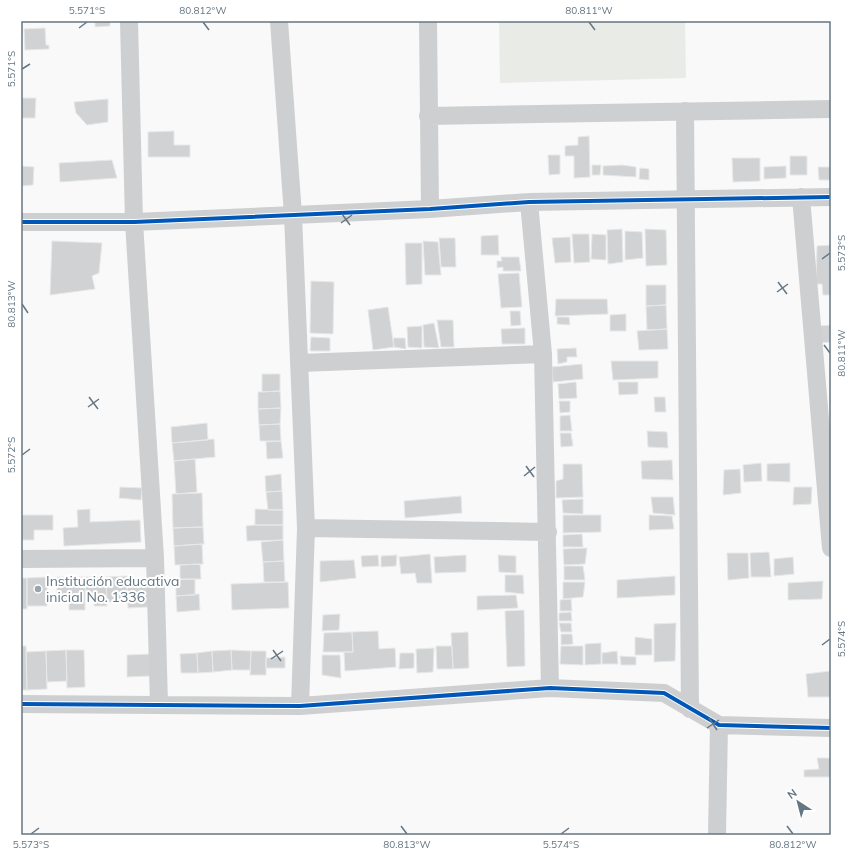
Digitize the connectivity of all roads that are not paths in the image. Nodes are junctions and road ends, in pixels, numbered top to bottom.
1 (129, 21) edge
2 (279, 21) edge
3 (428, 21) edge
4 (831, 109) edge
5 (685, 110) junction
6 (428, 116) junction
7 (801, 197) junction
8 (831, 197) edge
9 (687, 200) junction
10 (529, 202) junction
11 (430, 209) junction
12 (293, 215) junction
13 (21, 222) edge
14 (134, 222) junction
15 (543, 354) junction
16 (299, 363) junction
17 (828, 472) edge
18 (306, 528) junction
19 (548, 532) junction
20 (831, 548) edge
21 (155, 558) junction
22 (21, 559) edge
23 (550, 688) junction
24 (21, 704) edge
25 (159, 705) junction
26 (300, 706) junction
27 (690, 709) junction
28 (719, 725) junction
29 (831, 728) edge
30 (717, 835) edge

1 - 14 street
2 - 12 street
3 - 6 street
4 - 5 street
5 - 6 street
5 - 9 street
6 - 11 street
7 - 8 street
7 - 9 street
7 - 17 street
9 - 10 street
9 - 27 street
10 - 11 street
10 - 15 street
11 - 12 street
12 - 14 street
12 - 16 street
13 - 14 street
14 - 21 street
15 - 16 street
15 - 19 street
16 - 18 street
17 - 20 street
18 - 19 street
18 - 26 street
19 - 23 street
21 - 22 street
21 - 25 street
23 - 26 street
23 - 27 street
24 - 25 street
25 - 26 street
27 - 28 street
28 - 29 street
28 - 30 street

